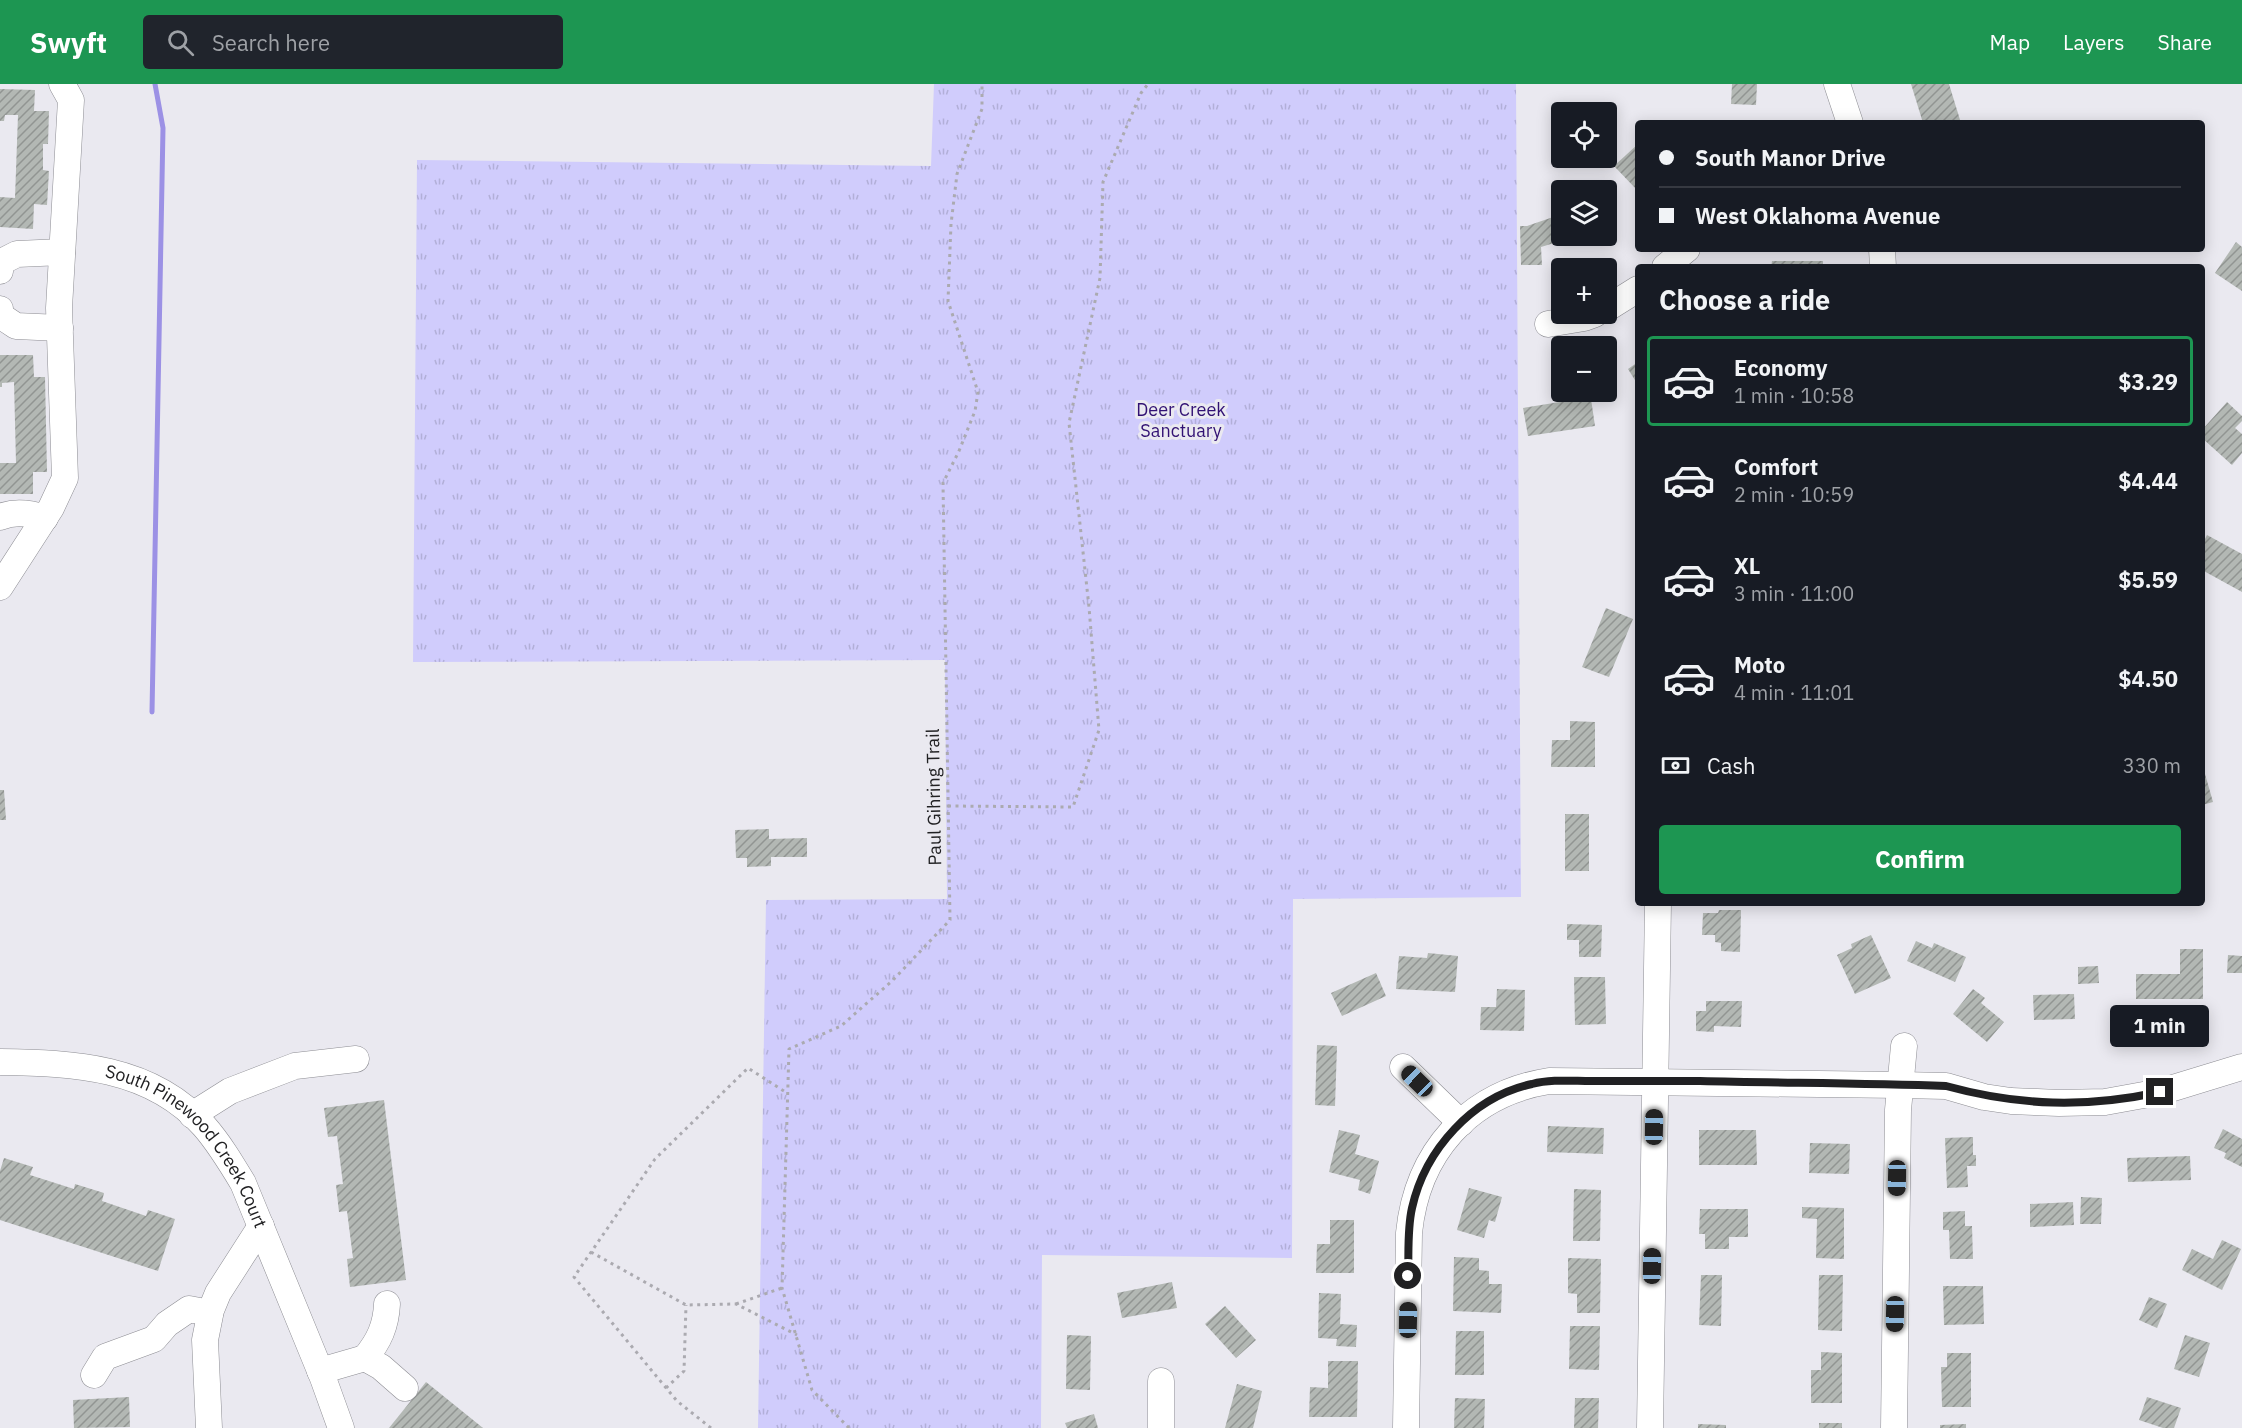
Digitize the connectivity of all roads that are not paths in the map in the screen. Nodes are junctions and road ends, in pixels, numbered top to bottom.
1 (62, 84) edge
2 (1837, 84) edge
3 (1849, 120) edge
4 (62, 252) junction
5 (1683, 252) edge
6 (1669, 264) edge
7 (0, 271) edge
8 (1635, 292) edge
9 (1617, 302) edge
10 (0, 309) edge
11 (1548, 324) dead end
12 (1551, 324) edge
13 (60, 328) junction
14 (0, 517) edge
15 (45, 518) junction
16 (0, 587) edge
17 (1658, 906) edge
18 (1904, 1046) dead end
19 (356, 1059) dead end
20 (0, 1062) edge
21 (1403, 1067) dead end
22 (2242, 1067) edge
23 (1655, 1081) junction
24 (1900, 1085) junction
25 (192, 1115) junction
26 (1461, 1123) junction
27 (261, 1226) junction
28 (387, 1304) dead end
29 (210, 1313) junction
30 (365, 1358) junction
31 (320, 1371) junction
32 (94, 1375) dead end
33 (1161, 1381) dead end
34 (405, 1388) dead end
35 (209, 1428) edge
36 (341, 1428) edge
37 (1161, 1428) edge
38 (1406, 1428) edge
39 (1650, 1428) edge
40 (1894, 1428) edge

1 - 4 street
2 - 3 street
4 - 7 street
4 - 13 street
5 - 6 street
8 - 9 street
10 - 13 street
11 - 12 street
13 - 15 street
14 - 15 street
15 - 16 street
17 - 23 street
18 - 24 street
19 - 25 street
20 - 25 street, South Pinewood Creek Court
21 - 26 street
22 - 24 street
23 - 24 street
23 - 26 street
23 - 39 street
24 - 40 street
25 - 27 street, South Pinewood Creek Court
26 - 38 street
27 - 29 street, South Pinewood Creek Court
27 - 31 street
28 - 30 street
29 - 32 street
29 - 35 street, South Pinewood Creek Court
30 - 31 street
30 - 34 street
31 - 36 street
33 - 37 street

